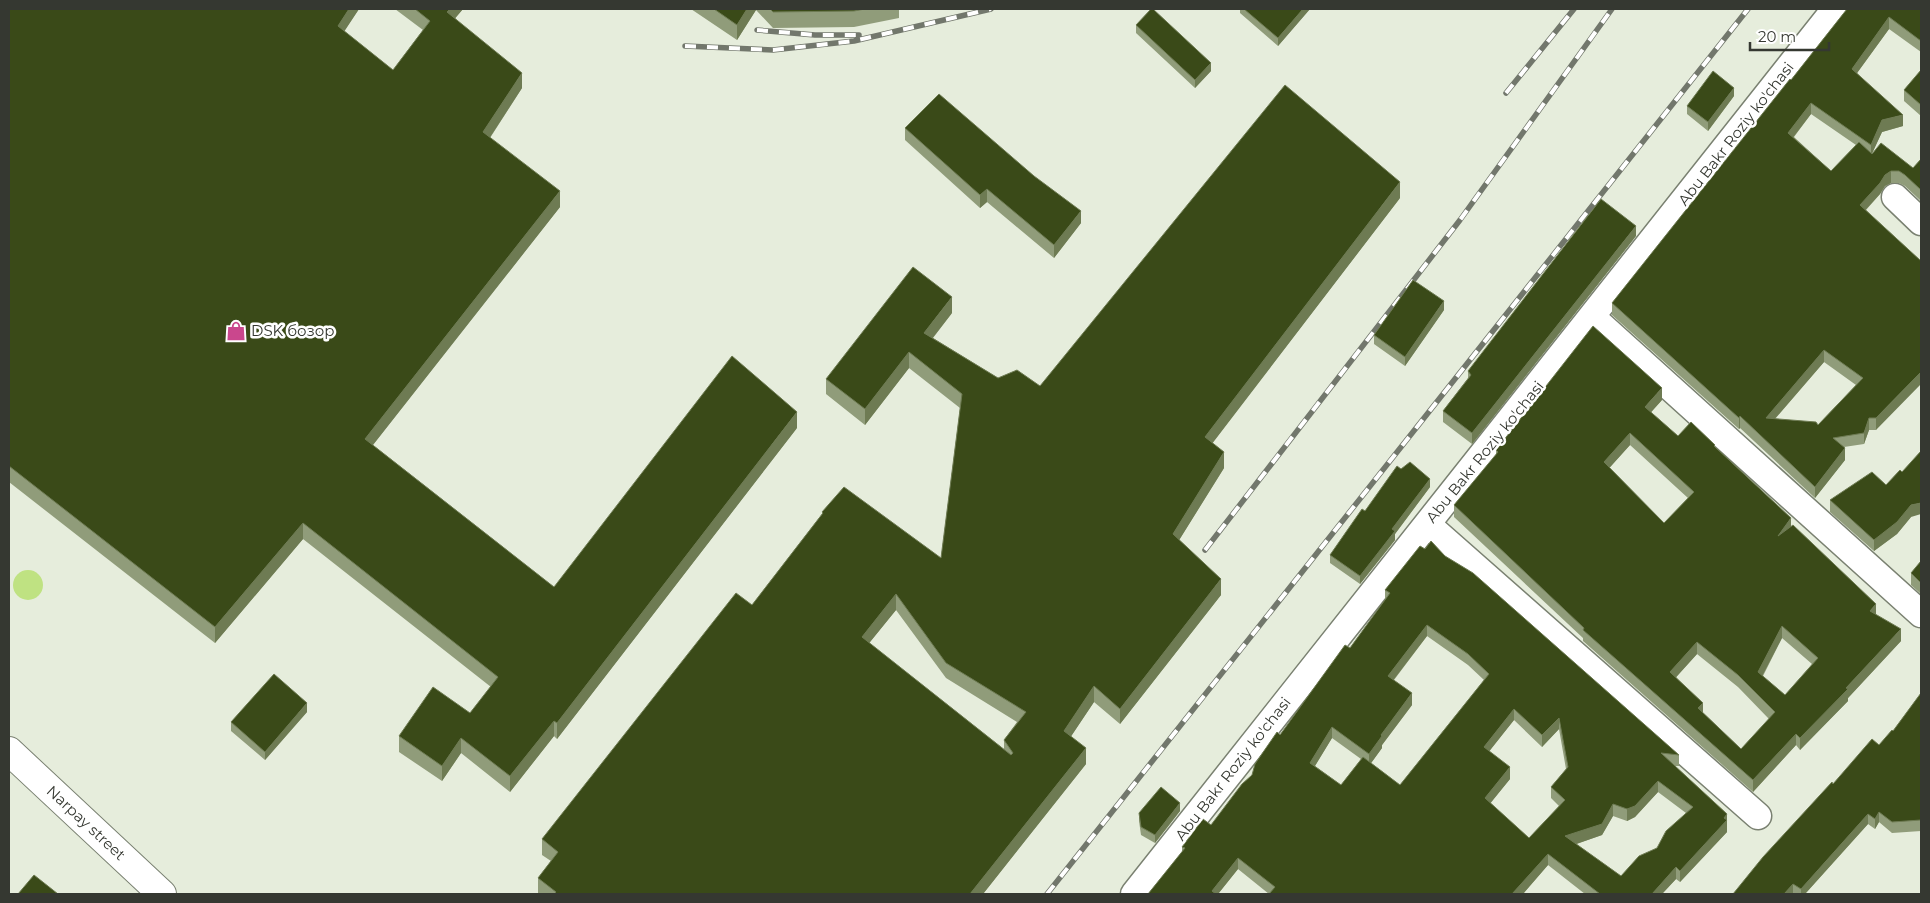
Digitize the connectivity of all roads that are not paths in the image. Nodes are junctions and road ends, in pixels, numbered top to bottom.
1 (1835, 9) edge
2 (1895, 197) dead end
3 (1921, 222) edge
4 (1592, 317) junction
5 (1427, 524) junction
6 (1921, 614) edge
7 (9, 751) edge
8 (1758, 816) dead end
9 (162, 894) edge
10 (1134, 894) edge

1 - 4 street, Abu Bakr Roziy ko'chasi
2 - 3 street
4 - 5 street, Abu Bakr Roziy ko'chasi
4 - 6 street
5 - 8 street
5 - 10 street, Abu Bakr Roziy ko'chasi
7 - 9 main road, Narpay street

